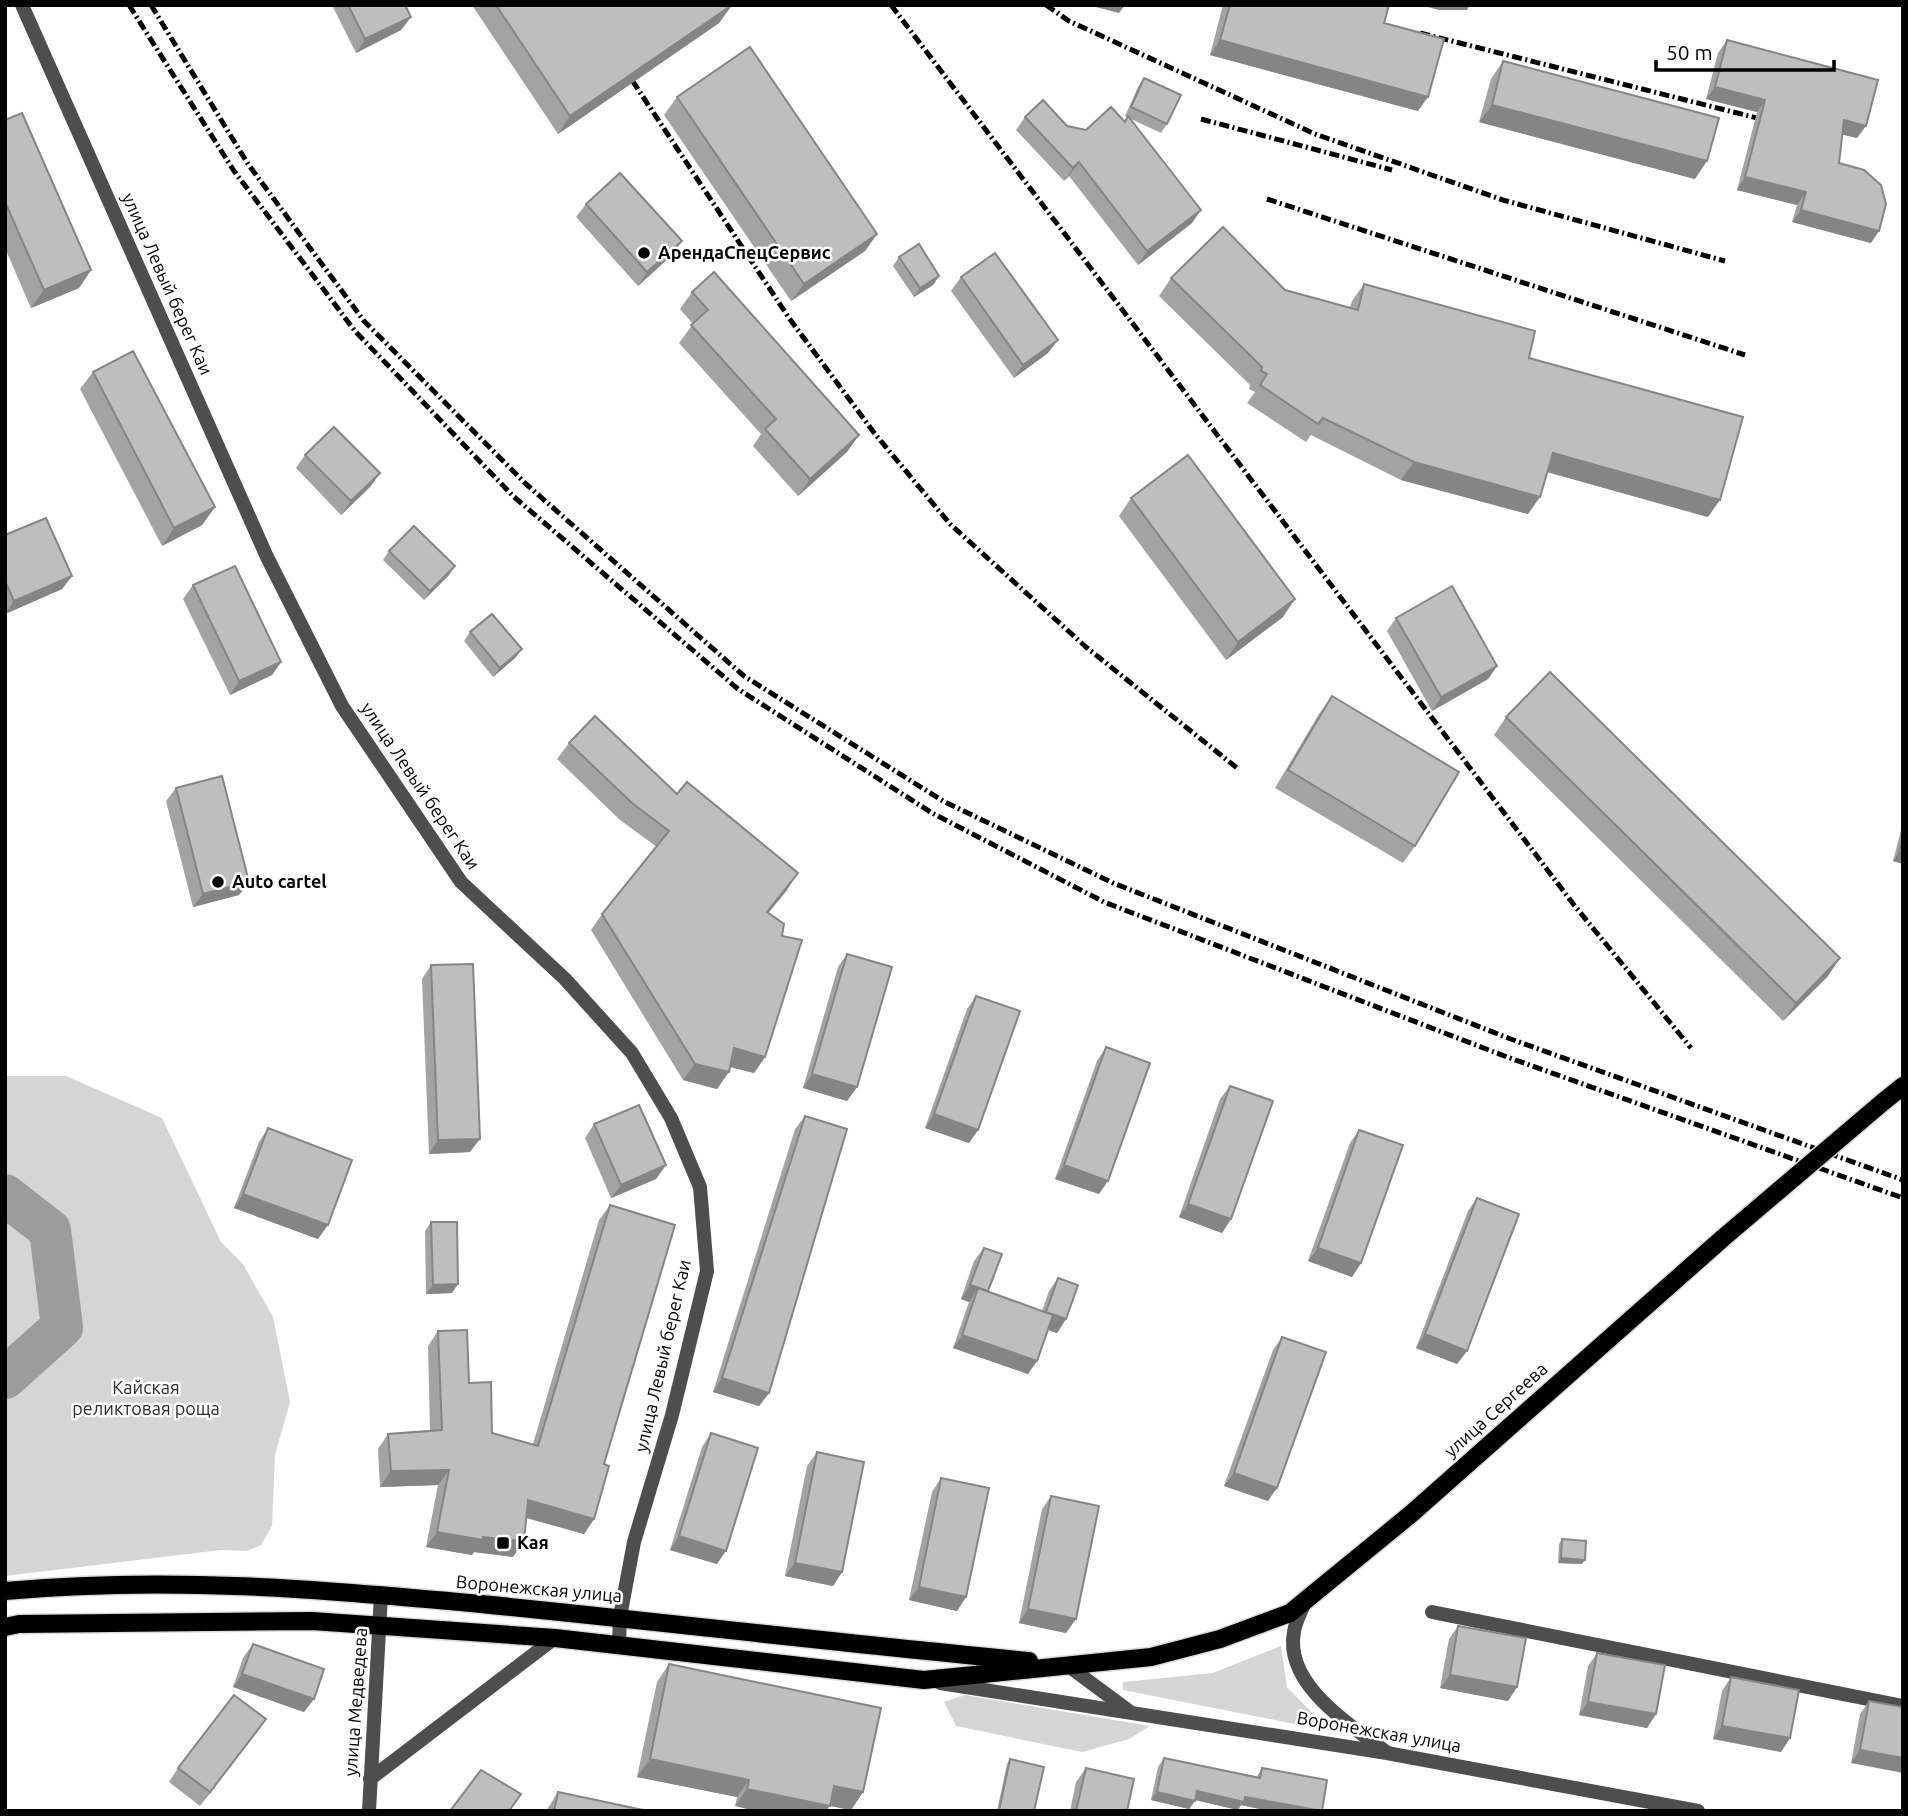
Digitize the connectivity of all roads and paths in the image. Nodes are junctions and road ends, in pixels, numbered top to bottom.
1 (22, 5) edge
2 (1903, 1086) edge
3 (5, 1591) edge
4 (381, 1595) junction
5 (1306, 1601) junction
6 (1432, 1612) dead end
7 (620, 1617) junction
8 (380, 1626) junction
9 (5, 1627) edge
10 (555, 1638) junction
11 (619, 1645) junction
12 (1067, 1665) junction
13 (924, 1680) junction
14 (1903, 1706) edge
15 (1130, 1712) junction
16 (1387, 1753) junction
17 (370, 1779) junction
18 (369, 1811) edge
19 (1698, 1811) edge

1 - 7 street, улица Левый берег Каи
2 - 5 main road, улица Сергеева, bridge
3 - 4 main road, Воронежская улица
4 - 7 main road, Воронежская улица
4 - 8 street, улица Медведева
5 - 12 main road, улица Сергеева
5 - 16 street
6 - 14 street
7 - 11 street, улица Левый берег Каи
7 - 12 main road, Воронежская улица
8 - 9 main road
8 - 10 main road
8 - 17 street, улица Медведева
10 - 11 main road
10 - 17 street
11 - 13 main road
12 - 13 main road
12 - 15 street, Воронежская улица
13 - 15 street
15 - 16 street, Воронежская улица
16 - 19 street, Воронежская улица
17 - 18 street, улица Медведева

